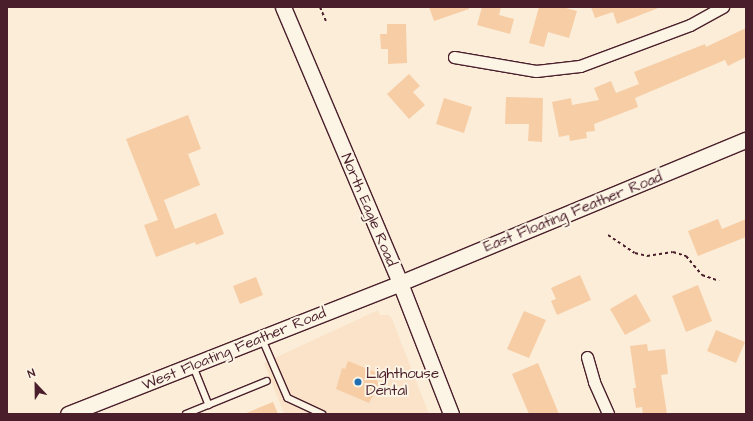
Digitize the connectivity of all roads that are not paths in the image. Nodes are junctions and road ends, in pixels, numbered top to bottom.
1 (283, 7) edge
2 (723, 7) edge
3 (454, 57) dead end
4 (746, 140) edge
5 (400, 283) junction
6 (262, 338) junction
7 (587, 357) dead end
8 (193, 365) junction
9 (267, 381) dead end
10 (209, 405) junction
11 (68, 414) edge
12 (186, 414) edge
13 (323, 414) edge
14 (451, 414) edge
15 (608, 414) edge

1 - 5 main road, North Eagle Road
2 - 3 street
4 - 5 main road, East Floating Feather Road
5 - 6 main road, West Floating Feather Road
5 - 14 main road, North Eagle Road
6 - 8 main road, West Floating Feather Road
6 - 13 lane
7 - 15 street
8 - 10 lane
8 - 11 main road, West Floating Feather Road
9 - 10 lane
10 - 12 lane

